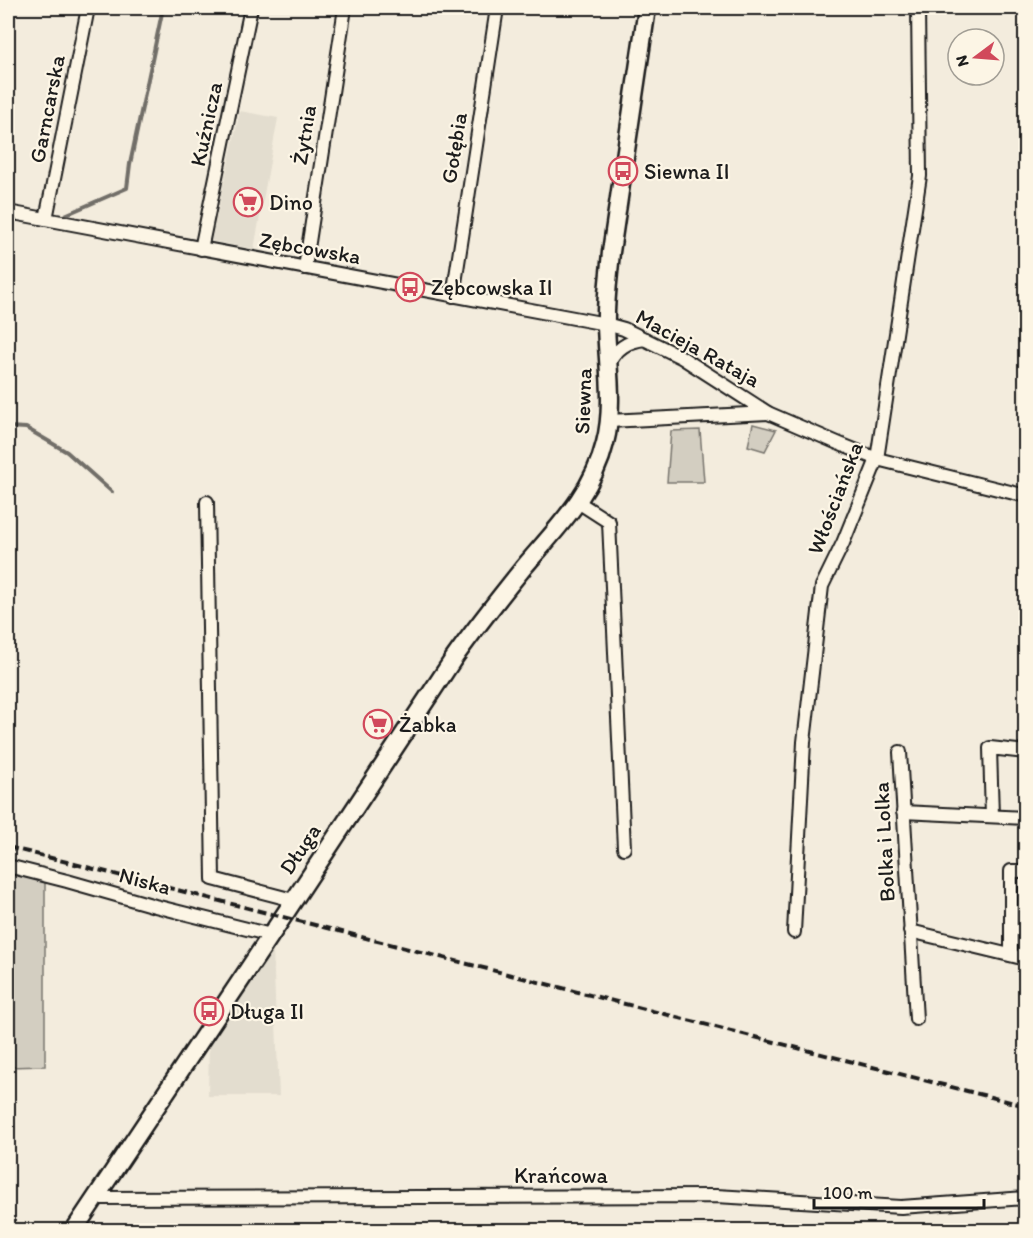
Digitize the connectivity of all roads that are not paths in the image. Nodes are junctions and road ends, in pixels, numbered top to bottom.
1 (88, 8) edge
2 (251, 8) edge
3 (345, 8) edge
4 (497, 8) edge
5 (647, 8) edge
6 (918, 8) edge
7 (8, 212) edge
8 (46, 219) junction
9 (201, 249) junction
10 (305, 268) junction
11 (453, 296) junction
12 (606, 324) junction
13 (645, 339) junction
14 (608, 366) junction
15 (768, 413) junction
16 (609, 421) junction
17 (877, 459) junction
18 (1026, 496) edge
19 (207, 502) dead end
20 (578, 502) junction
21 (900, 752) dead end
22 (1026, 752) edge
23 (903, 812) junction
24 (992, 816) junction
25 (1026, 818) edge
26 (624, 848) dead end
27 (8, 867) edge
28 (1026, 871) edge
29 (293, 900) junction
30 (910, 931) junction
31 (794, 932) dead end
32 (271, 935) junction
33 (1011, 955) junction
34 (1026, 959) edge
35 (916, 1019) dead end
36 (95, 1198) junction
37 (1026, 1198) edge
38 (74, 1230) edge

1 - 8 street, Garncarska
2 - 9 street, Kuźnicza
3 - 10 street, Żytnia
4 - 11 street, Gołębia
5 - 12 street, Siewna
6 - 17 street, Włościańska
7 - 8 street, Zębcowska
8 - 9 street, Zębcowska
9 - 10 street, Zębcowska
10 - 11 street, Zębcowska
11 - 12 street, Zębcowska
12 - 13 street, Macieja Rataja
12 - 14 street, Siewna
13 - 14 street
13 - 15 street, Macieja Rataja
14 - 16 street, Siewna
15 - 16 street, Macieja Rataja
15 - 17 street, Macieja Rataja
16 - 20 street, Siewna
17 - 18 street, Macieja Rataja
17 - 31 street, Włościańska
19 - 29 street
20 - 26 street
20 - 29 street, Długa
21 - 23 street, Bolka i Lolka
22 - 24 street
23 - 24 street
23 - 30 street, Bolka i Lolka
24 - 25 street
27 - 32 street, Niska
28 - 33 street
29 - 32 street, Długa
30 - 33 street, Bolka i Lolka
30 - 35 street, Bolka i Lolka
32 - 36 street, Długa
33 - 34 street, Bolka i Lolka
36 - 37 street, Krańcowa
36 - 38 street, Długa

